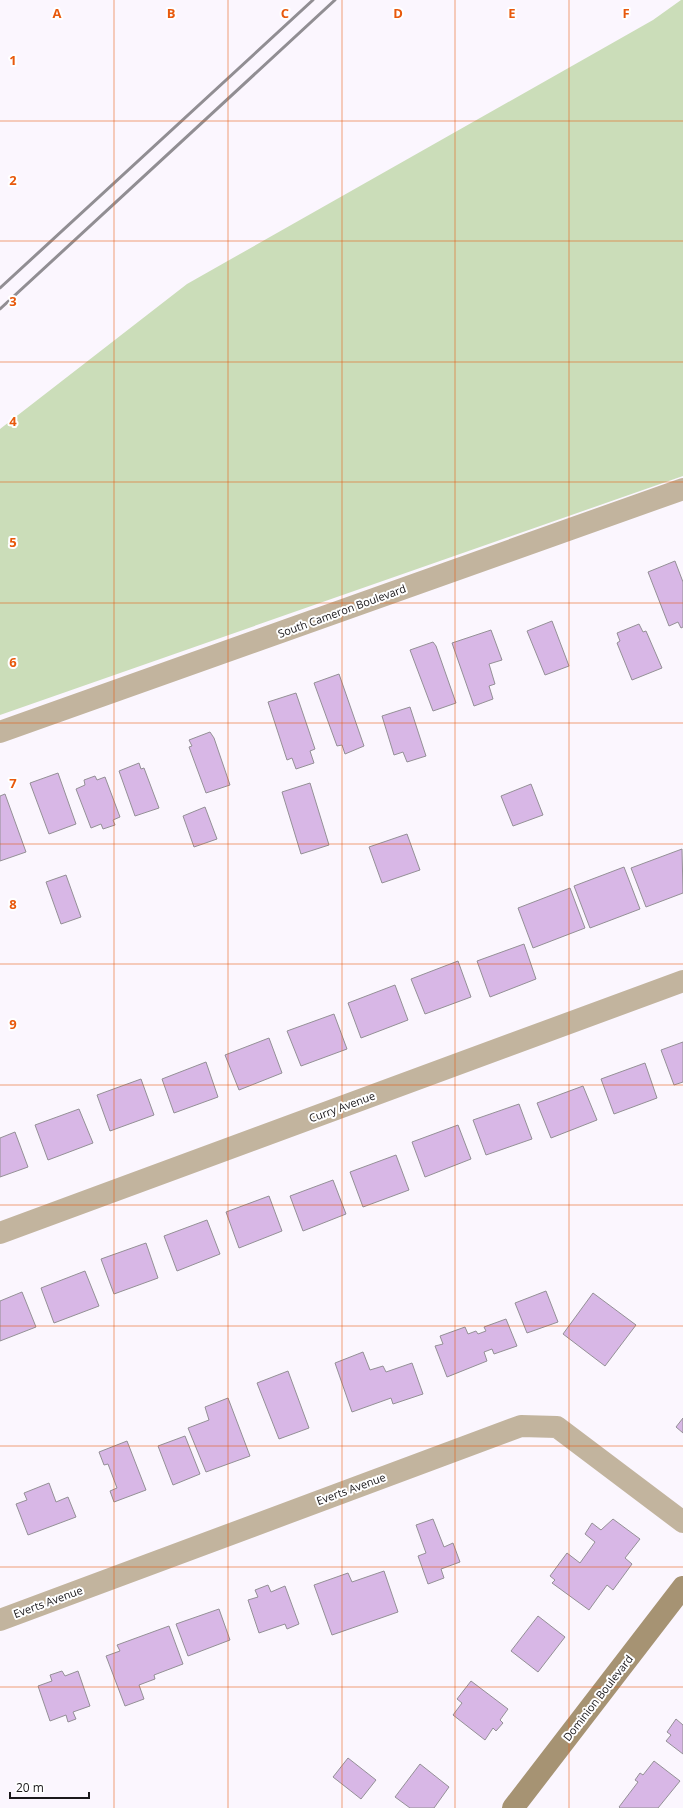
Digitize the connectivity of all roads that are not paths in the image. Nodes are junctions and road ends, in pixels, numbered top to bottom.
1 (683, 489) edge
2 (0, 732) edge
3 (683, 981) edge
4 (0, 1233) edge
5 (683, 1522) edge
6 (683, 1587) edge
7 (0, 1620) edge
8 (513, 1808) edge

1 - 2 street, South Cameron Boulevard
3 - 4 street, Curry Avenue
5 - 7 street, Everts Avenue
6 - 8 street, Dominion Boulevard

